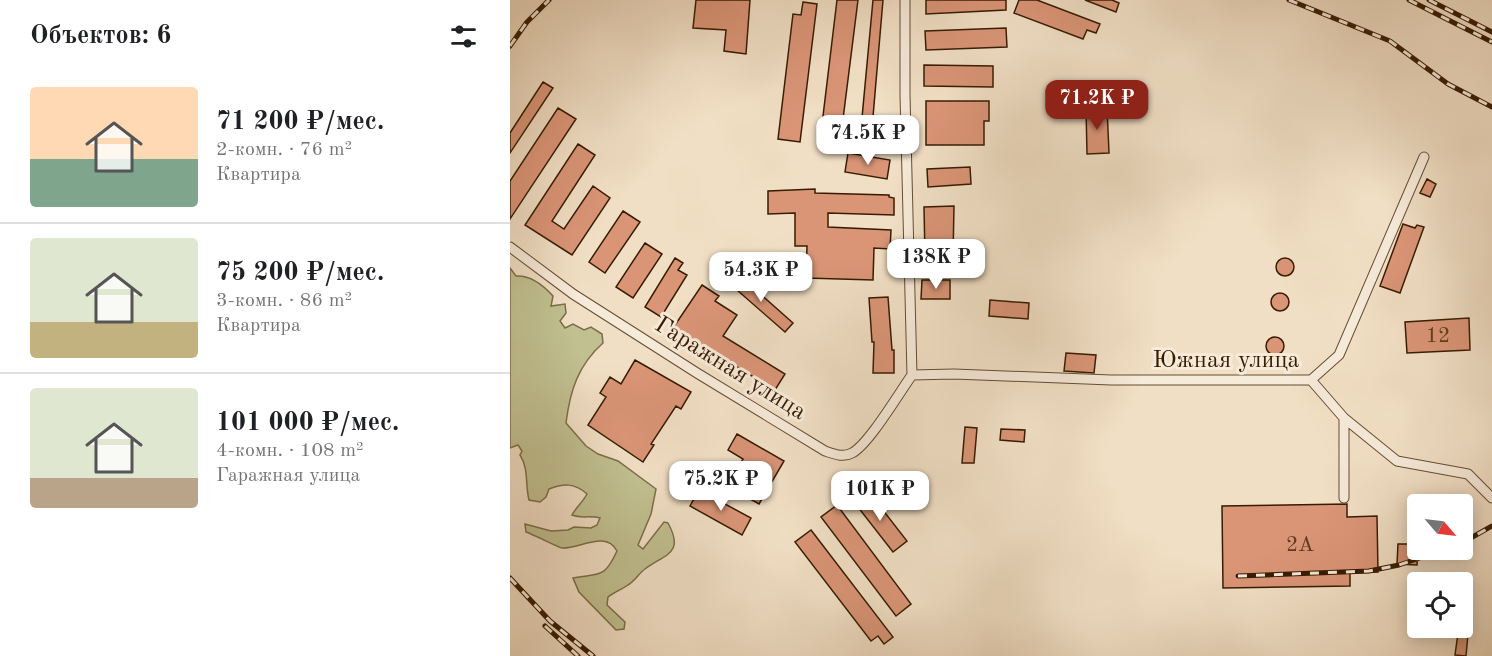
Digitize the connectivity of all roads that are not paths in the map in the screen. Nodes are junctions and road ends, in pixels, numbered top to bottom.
1 (905, 0) edge
2 (1425, 157) dead end
3 (510, 247) edge
4 (912, 375) junction
5 (1311, 380) junction
6 (1344, 418) junction
7 (1344, 498) dead end
8 (1492, 498) edge

1 - 4 street
2 - 5 street
3 - 4 street, Гаражная улица
4 - 5 street, Южная улица
5 - 6 street, Южная улица
6 - 7 street
6 - 8 street, Южная улица

